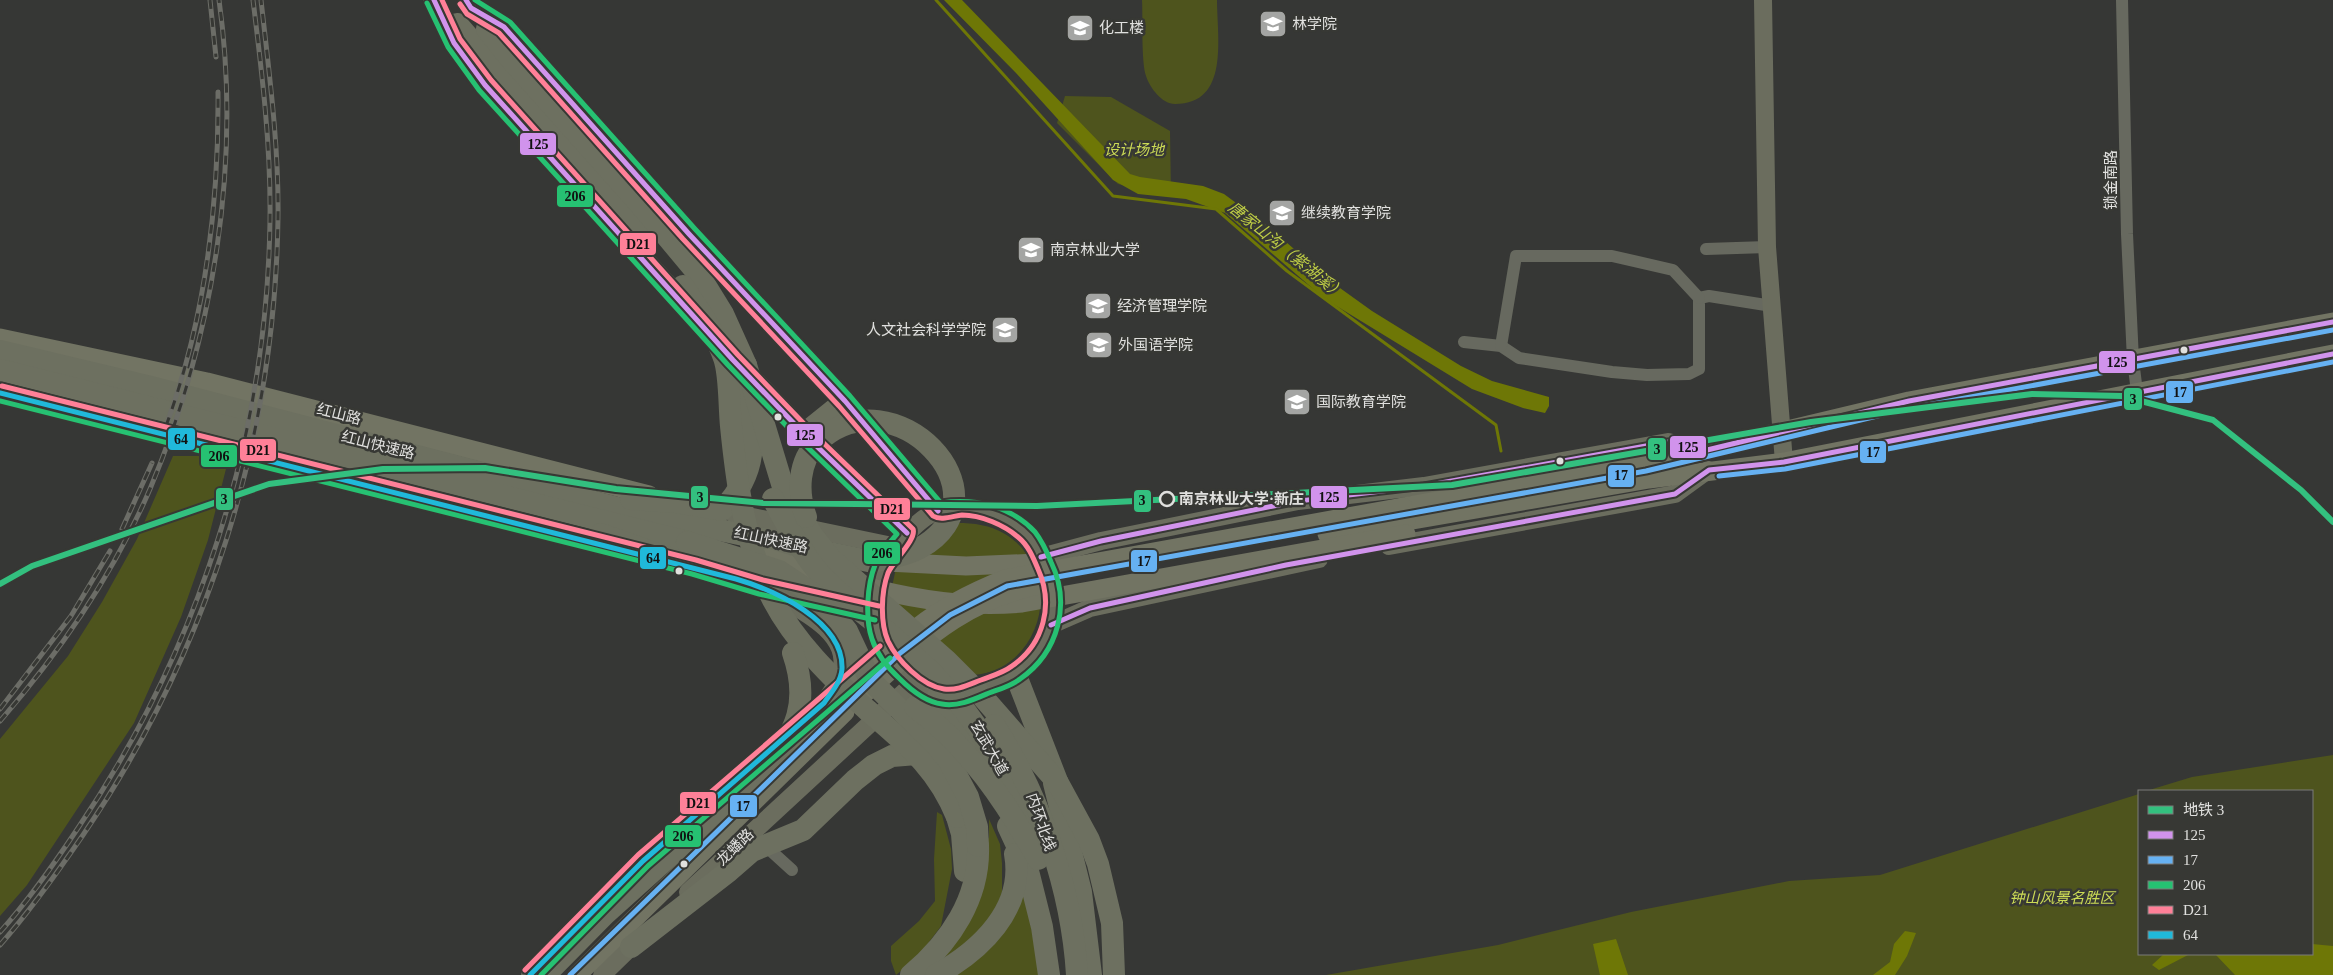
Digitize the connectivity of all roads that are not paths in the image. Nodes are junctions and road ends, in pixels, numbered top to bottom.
1 (435, 0) edge
2 (1763, 0) edge
3 (2122, 0) edge
4 (469, 4) edge
5 (505, 66) junction
6 (1768, 247) junction
7 (1706, 248) dead end
8 (1699, 298) junction
9 (1772, 306) junction
10 (2333, 322) edge
11 (0, 338) edge
12 (1464, 342) dead end
13 (1501, 346) junction
14 (0, 351) edge
15 (2333, 354) edge
16 (729, 360) junction
17 (2133, 360) junction
18 (0, 370) edge
19 (2136, 392) junction
20 (0, 393) edge
21 (845, 401) junction
22 (1780, 431) junction
23 (804, 434) junction
24 (1703, 451) junction
25 (1784, 462) junction
26 (1660, 469) junction
27 (1709, 470) junction
28 (449, 474) junction
29 (1424, 486) junction
30 (1400, 500) joint
31 (675, 502) junction
32 (722, 510) junction
33 (938, 510) junction
34 (620, 516) junction
35 (812, 534) junction
36 (1406, 534) joint
37 (1427, 538) junction
38 (902, 540) junction
39 (687, 542) junction
40 (1040, 556) junction
41 (873, 562) junction
42 (694, 567) junction
43 (768, 595) junction
44 (876, 613) junction
45 (1051, 624) junction
46 (885, 652) junction
47 (947, 662) junction
48 (1015, 673) junction
49 (870, 680) junction
50 (915, 682) junction
51 (938, 696) junction
52 (824, 703) junction
53 (1046, 750) junction
54 (984, 773) junction
55 (1012, 836) junction
56 (770, 850) dead end
57 (972, 850) junction
58 (1038, 859) junction
59 (792, 870) dead end
60 (632, 947) junction
61 (530, 975) edge
62 (545, 975) edge
63 (559, 975) edge
64 (577, 975) edge
65 (602, 975) edge
66 (911, 975) edge
67 (936, 975) edge
68 (1049, 975) edge
69 (1062, 975) edge
70 (1077, 975) edge
71 (1091, 975) edge
72 (1104, 975) edge
73 (1114, 975) edge

1 - 5 highway
1 - 16 highway
2 - 6 main road
3 - 17 street, 锁金南路
4 - 5 highway
4 - 21 highway
5 - 16 highway, bridge
5 - 35 highway, bridge
6 - 7 street
6 - 9 main road
8 - 9 street
8 - 13 street
8 - 13 street
9 - 22 main road
10 - 17 main road, 龙蟠路
11 - 31 main road, 红山路
12 - 13 street
14 - 28 highway, 红山快速路
15 - 19 main road, 龙蟠路
16 - 23 highway
16 - 32 highway
16 - 43 highway, bridge
16 - 58 highway, 玄武大道, bridge
17 - 19 street, 锁金南路
17 - 22 main road, 龙蟠路
18 - 28 highway, 红山快速路
19 - 25 main road, 龙蟠路
20 - 42 main road
21 - 23 highway
21 - 33 highway
22 - 24 main road, 龙蟠路
22 - 25 main road
23 - 38 highway
24 - 26 main road, 龙蟠路
24 - 29 main road
25 - 27 main road, 龙蟠路
26 - 27 main road, 龙蟠路
26 - 63 main road, 龙蟠路, bridge
26 - 64 main road, 龙蟠路, bridge
27 - 37 main road
28 - 31 highway
28 - 34 highway, 红山快速路
28 - 42 highway
29 - 30 main road
29 - 40 main road
30 - 41 main road, bridge
31 - 32 highway
32 - 38 main road
33 - 38 main road
33 - 40 main road
34 - 39 highway, 红山快速路
34 - 41 highway, 红山快速路, bridge
35 - 41 highway, bridge
35 - 47 highway, bridge
36 - 37 main road
36 - 39 main road, bridge
37 - 45 main road
38 - 44 main road
39 - 49 highway, 红山快速路, bridge
40 - 45 main road
42 - 43 main road
43 - 44 main road
43 - 52 main road
43 - 57 highway, bridge
43 - 62 highway, bridge
44 - 46 main road
45 - 48 main road
46 - 50 main road
46 - 52 main road
47 - 70 highway, 内环北线, bridge
47 - 73 highway, bridge
48 - 51 main road
48 - 53 highway
49 - 54 highway, bridge
49 - 57 highway, 红山快速路, bridge
50 - 51 main road
50 - 60 main road, 龙蟠路
51 - 54 highway
52 - 61 main road
53 - 71 highway
53 - 72 highway
54 - 55 highway
54 - 58 highway, bridge
54 - 60 highway
55 - 67 highway
55 - 68 highway
56 - 59 street
57 - 66 highway
58 - 69 highway, 内环北线
60 - 65 main road, 龙蟠路

